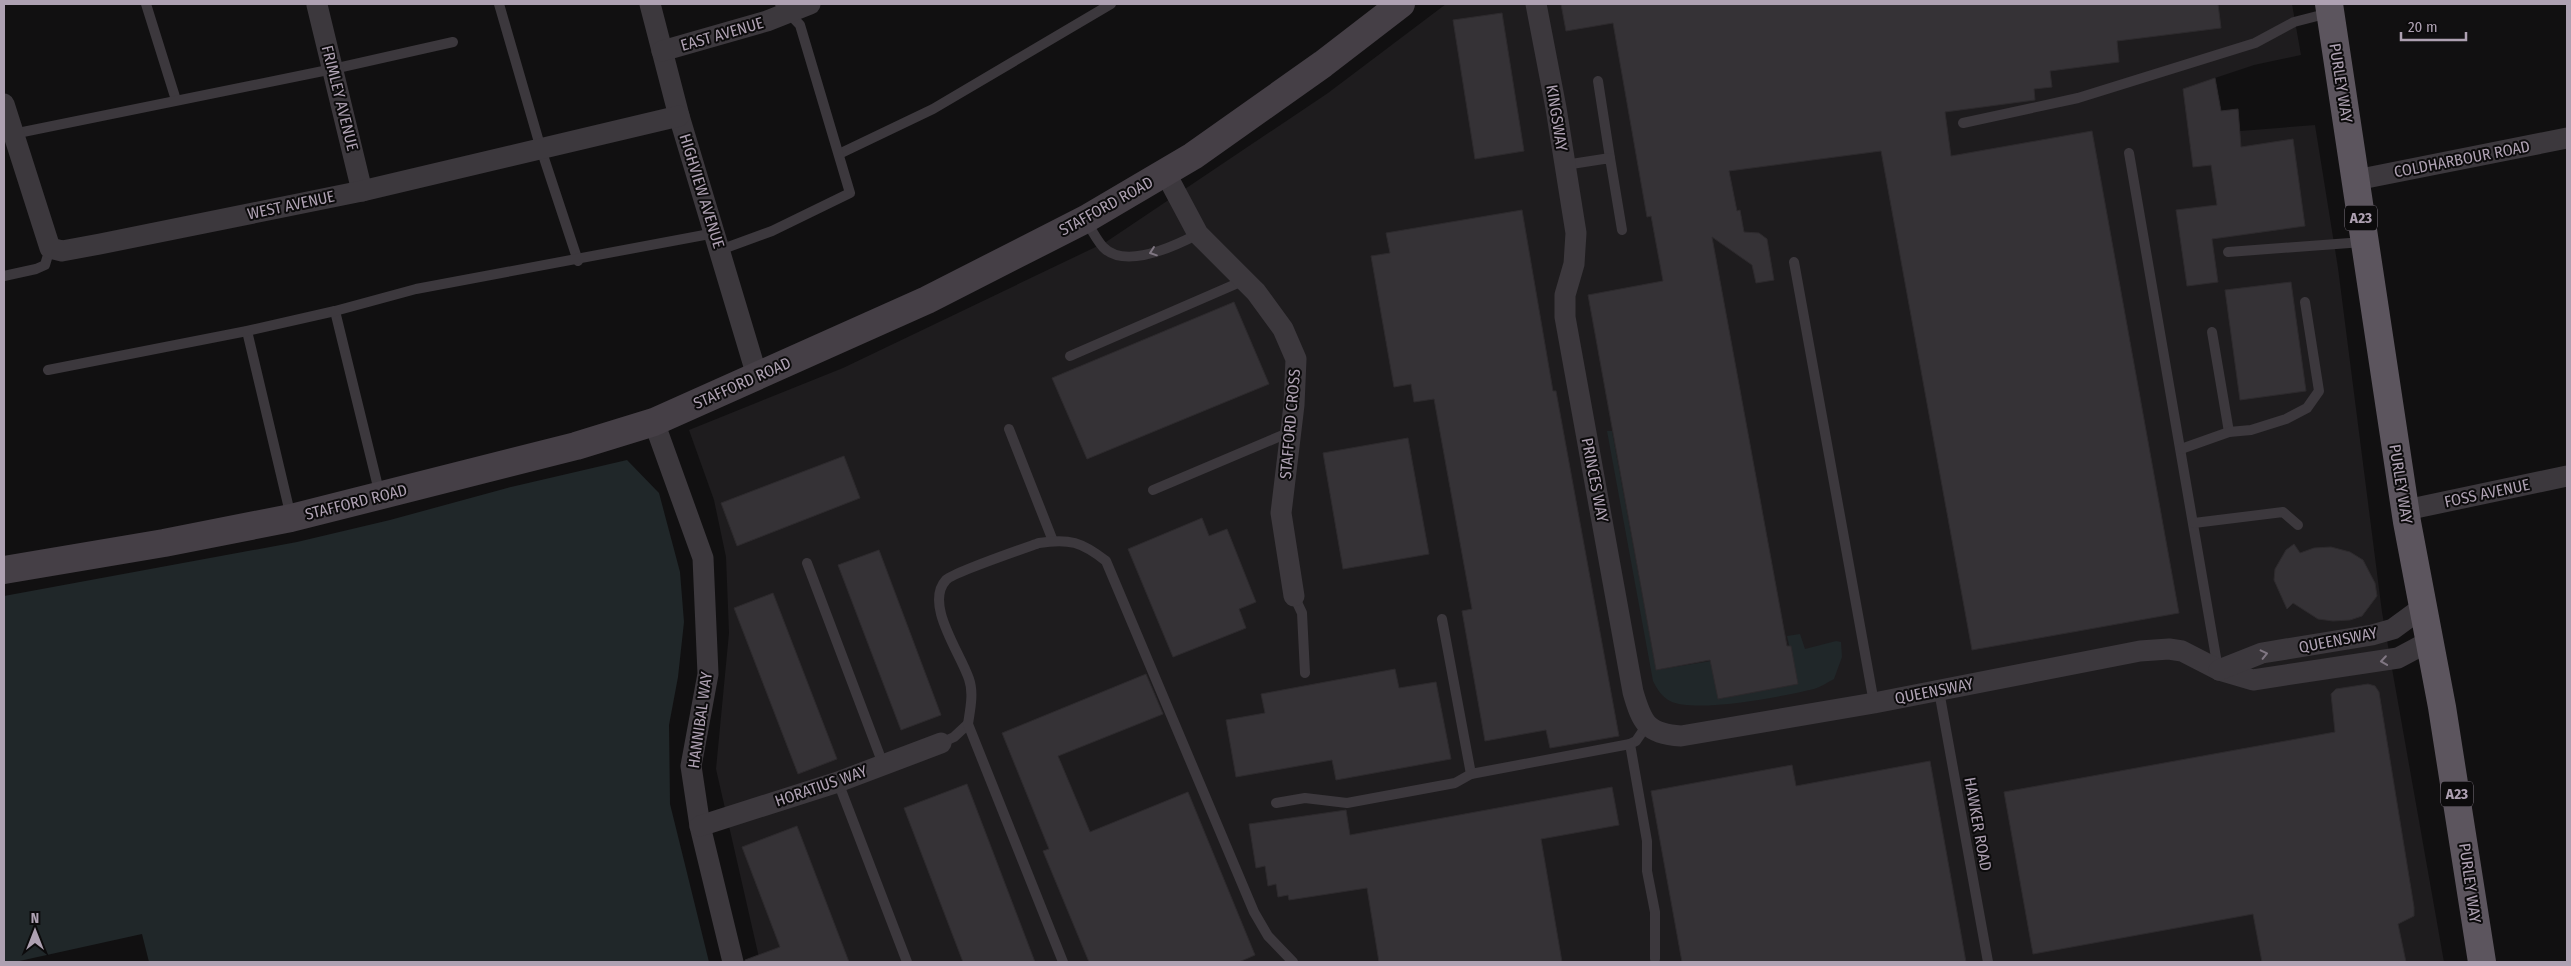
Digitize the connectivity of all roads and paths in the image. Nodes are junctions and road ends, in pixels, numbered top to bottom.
1 (146, 4) edge
2 (499, 4) edge
3 (650, 4) edge
4 (810, 4) edge
5 (1112, 4) edge
6 (1401, 4) edge
7 (1536, 4) edge
8 (317, 5) dead end
9 (785, 8) edge
10 (2330, 8) edge
11 (453, 42) dead end
12 (662, 51) junction
13 (333, 69) junction
14 (1598, 81) dead end
15 (176, 100) junction
16 (4, 104) edge
17 (679, 116) junction
18 (1963, 123) dead end
19 (13, 134) junction
20 (2567, 138) edge
21 (541, 149) junction
22 (2129, 153) dead end
23 (840, 154) junction
24 (1610, 158) junction
25 (1565, 165) junction
26 (1166, 174) junction
27 (2356, 180) junction
28 (362, 191) junction
29 (1086, 218) junction
30 (1622, 230) dead end
31 (1576, 233) joint
32 (1198, 234) junction
33 (718, 242) junction
34 (2364, 242) junction
35 (50, 248) junction
36 (2228, 252) dead end
37 (578, 261) junction
38 (1794, 262) dead end
39 (4, 276) edge
40 (1245, 280) junction
41 (2305, 302) dead end
42 (335, 311) junction
43 (247, 330) junction
44 (2212, 332) dead end
45 (1070, 356) dead end
46 (48, 370) dead end
47 (758, 376) junction
48 (654, 422) junction
49 (1009, 429) dead end
50 (1290, 432) junction
51 (2229, 432) junction
52 (2181, 449) junction
53 (2567, 476) edge
54 (1152, 490) dead end
55 (380, 496) junction
56 (2406, 510) junction
57 (291, 518) junction
58 (2194, 523) junction
59 (2298, 524) dead end
60 (1053, 541) junction
61 (807, 563) dead end
62 (4, 570) edge
63 (1294, 596) joint
64 (2423, 607) junction
65 (1442, 619) dead end
66 (2428, 642) junction
67 (2218, 670) junction
68 (1305, 673) dead end
69 (1939, 690) junction
70 (1874, 703) junction
71 (968, 724) junction
72 (1647, 725) junction
73 (941, 743) joint
74 (1630, 744) junction
75 (882, 764) junction
76 (1471, 774) junction
77 (838, 782) junction
78 (1276, 803) dead end
79 (700, 826) junction
80 (1655, 959) dead end
81 (733, 962) edge
82 (907, 962) edge
83 (1063, 962) edge
84 (1292, 962) edge
85 (1988, 962) edge
86 (2482, 962) edge

1 - 15 lane
2 - 21 lane
3 - 12 street, HIGHVIEW AVENUE
4 - 9 street, EAST AVENUE
5 - 23 lane
6 - 26 main road, STAFFORD ROAD
7 - 25 street, KINGSWAY
8 - 13 street, FRIMLEY AVENUE
9 - 12 street, EAST AVENUE
9 - 23 lane
10 - 18 lane
10 - 27 highway, PURLEY WAY / A23
11 - 13 lane
12 - 17 street, HIGHVIEW AVENUE
13 - 15 lane
13 - 28 street, FRIMLEY AVENUE
14 - 24 lane
15 - 19 lane
16 - 19 street
17 - 21 street, WEST AVENUE
17 - 33 street, HIGHVIEW AVENUE
19 - 35 street
20 - 27 street, COLDHARBOUR ROAD
21 - 28 street, WEST AVENUE
21 - 37 lane
22 - 52 lane
23 - 33 lane
24 - 25 lane
24 - 30 lane
25 - 31 street, KINGSWAY
26 - 29 main road, STAFFORD ROAD
26 - 32 street, STAFFORD CROSS
27 - 34 highway, PURLEY WAY / A23
28 - 35 street, WEST AVENUE
32 -> 29 lane
29 - 47 main road, STAFFORD ROAD
31 - 72 street, PRINCES WAY
32 - 40 street, STAFFORD CROSS
33 - 37 lane
33 - 47 street, HIGHVIEW AVENUE
34 - 36 lane
34 - 56 highway, PURLEY WAY / A23
35 - 39 lane
37 - 42 lane
38 - 70 lane
40 - 45 lane
40 - 50 street, STAFFORD CROSS
41 - 51 lane
42 - 43 lane
42 - 55 lane
43 - 46 lane
43 - 57 lane
44 - 51 lane
47 - 48 main road, STAFFORD ROAD
48 - 55 main road, STAFFORD ROAD
48 - 79 street, HANNIBAL WAY
49 - 60 lane
50 - 54 lane
50 - 63 street, STAFFORD CROSS
51 - 52 lane
52 - 58 lane
53 - 56 street, FOSS AVENUE
55 - 57 main road, STAFFORD ROAD
56 - 64 highway, PURLEY WAY / A23
57 - 62 main road, STAFFORD ROAD
58 - 59 lane
58 - 67 lane
60 - 71 lane
60 - 84 lane
61 - 75 lane
63 - 68 lane
64 - 66 highway, PURLEY WAY / A23
67 -> 64 street, QUEENSWAY
65 - 76 lane
66 -> 67 street, QUEENSWAY
66 - 86 highway, PURLEY WAY / A23
67 - 69 street, QUEENSWAY
69 - 70 street, QUEENSWAY
69 - 85 lane, HAWKER ROAD
70 - 72 street, QUEENSWAY
71 - 73 lane
71 - 83 lane
72 - 74 lane
73 - 75 street, HORATIUS WAY
74 - 76 lane
74 - 80 lane
75 - 77 street, HORATIUS WAY
76 - 78 lane
77 - 79 street, HORATIUS WAY
77 - 82 lane
79 - 81 street, HANNIBAL WAY

